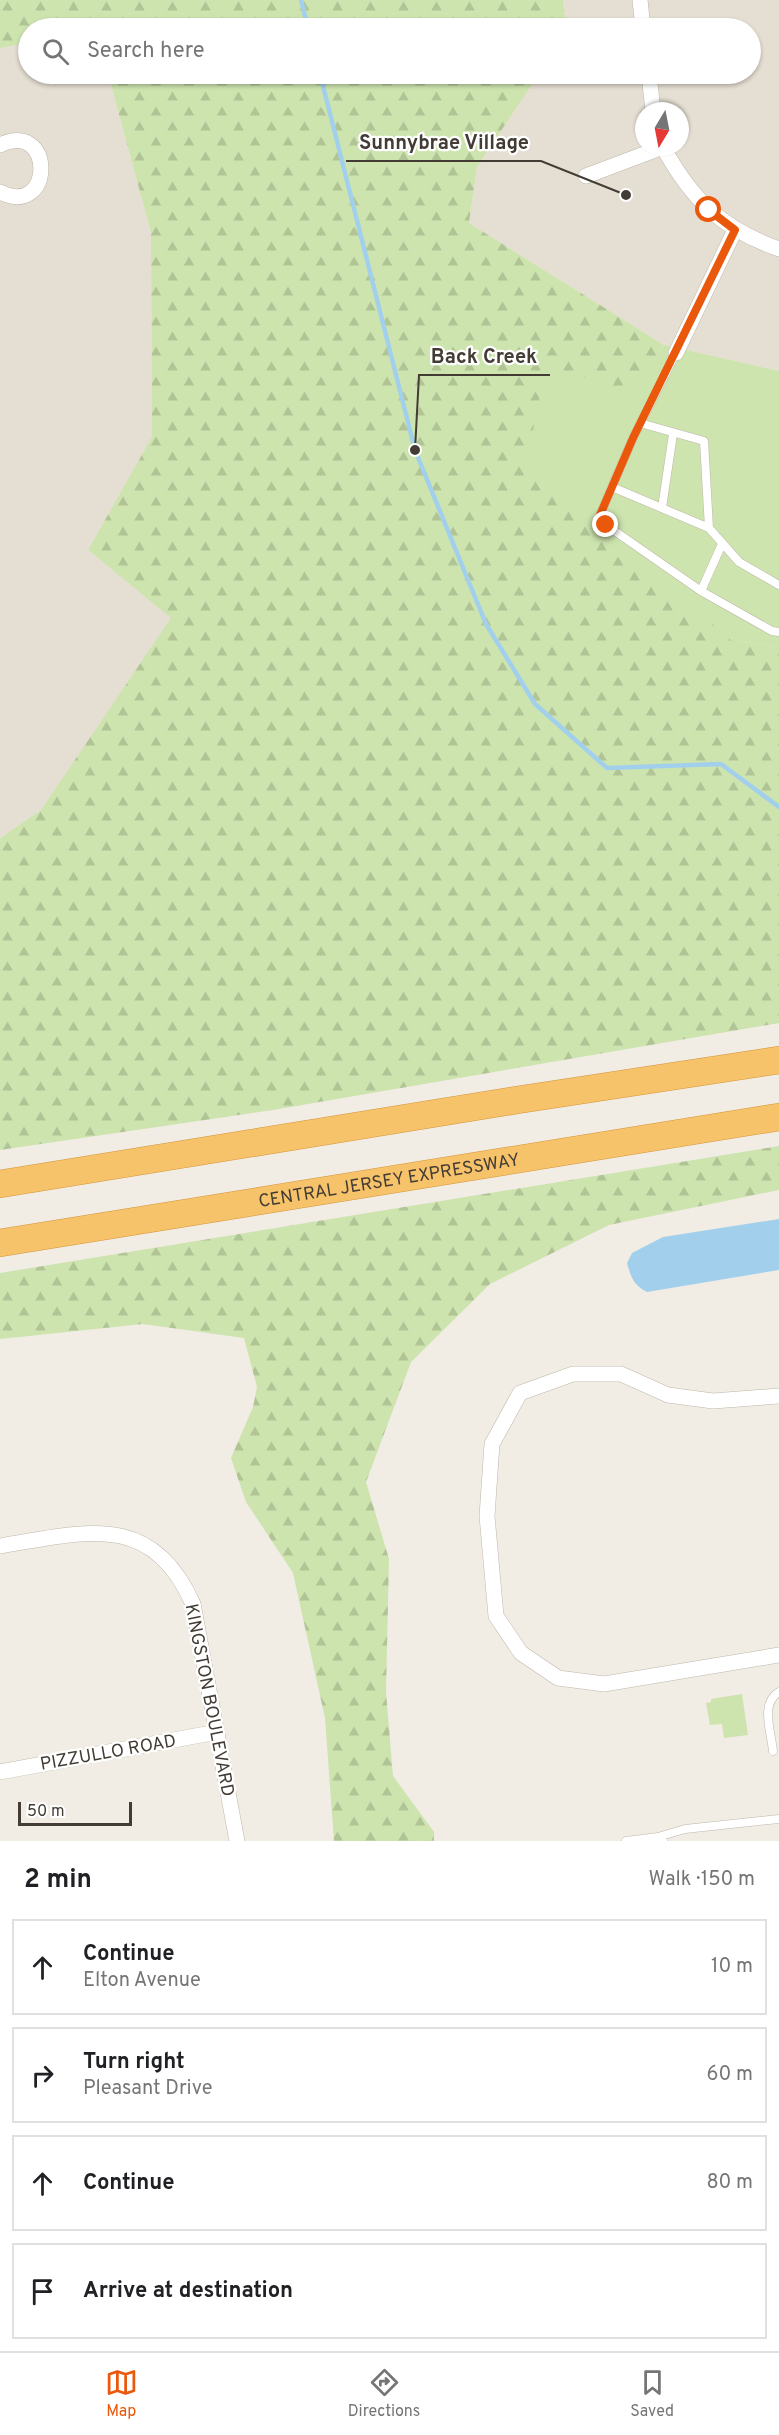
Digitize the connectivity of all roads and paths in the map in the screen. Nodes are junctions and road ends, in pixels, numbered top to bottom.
1 (640, 0) edge
2 (642, 18) edge
3 (650, 84) edge
4 (652, 102) edge
5 (0, 145) edge
6 (639, 156) edge
7 (669, 156) edge
8 (586, 176) dead end
9 (0, 192) edge
10 (735, 230) junction
11 (779, 249) edge
12 (676, 354) joint
13 (640, 423) junction
14 (673, 434) junction
15 (612, 487) junction
16 (662, 508) junction
17 (709, 528) junction
18 (722, 544) junction
19 (779, 585) edge
20 (701, 591) junction
21 (779, 632) edge
22 (779, 1060) edge
23 (779, 1117) edge
24 (0, 1184) edge
25 (0, 1243) edge
26 (779, 1396) edge
27 (0, 1546) edge
28 (779, 1655) edge
29 (779, 1692) edge
30 (217, 1732) junction
31 (773, 1750) dead end
32 (0, 1772) edge
33 (779, 1819) edge
34 (660, 1839) edge
35 (237, 1841) edge
36 (626, 1841) edge

1 - 2 street
3 - 4 street
5 - 9 street
6 - 8 street
7 - 10 street
10 - 11 street
10 - 12 street
12 - 13 lane
13 - 14 lane
13 - 15 lane
14 - 16 lane
14 - 17 lane
15 - 16 lane
15 - 20 lane
16 - 17 lane
17 - 18 lane
18 - 19 lane
18 - 20 lane
20 - 21 lane
22 - 24 highway
23 - 25 highway, CENTRAL JERSEY EXPRESSWAY
26 - 28 street
27 - 30 street, KINGSTON BOULEVARD
29 - 31 lane
30 - 32 street, PIZZULLO ROAD
30 - 35 street, KINGSTON BOULEVARD
33 - 34 lane
34 - 36 lane

